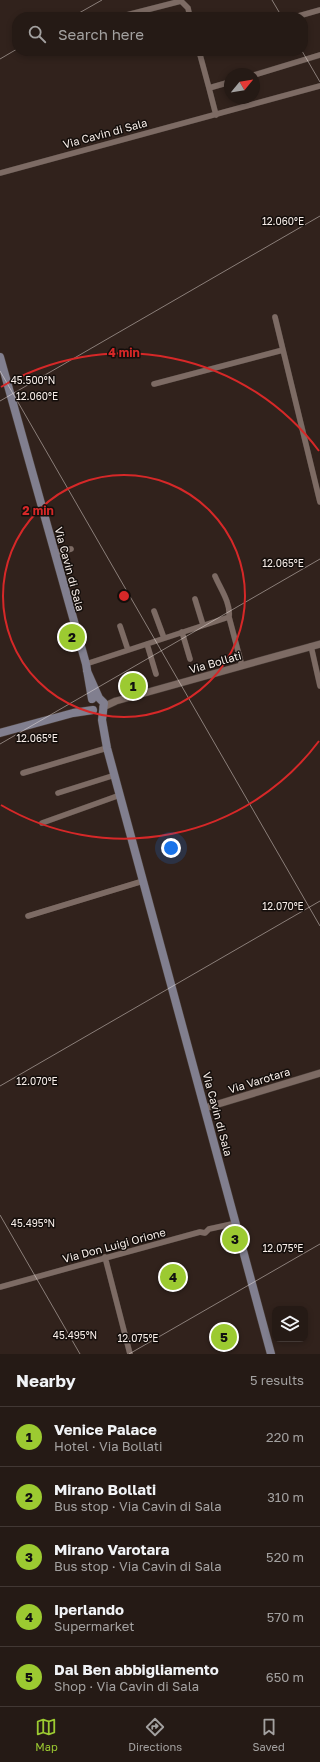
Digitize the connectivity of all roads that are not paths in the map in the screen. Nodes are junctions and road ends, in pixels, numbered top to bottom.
1 (320, 10) edge
2 (138, 12) edge
3 (189, 12) edge
4 (308, 13) edge
5 (320, 55) edge
6 (201, 56) edge
7 (260, 73) edge
8 (224, 84) edge
9 (320, 86) edge
10 (209, 88) junction
11 (216, 115) junction
12 (0, 173) edge
13 (275, 317) dead end
14 (283, 350) junction
15 (0, 357) edge
16 (154, 384) dead end
17 (320, 502) edge
18 (71, 549) dead end
19 (54, 554) junction
20 (214, 576) dead end
21 (195, 599) dead end
22 (154, 611) dead end
23 (229, 617) junction
24 (203, 625) junction
25 (120, 626) dead end
26 (182, 632) junction
27 (164, 638) junction
28 (147, 644) junction
29 (320, 644) edge
30 (311, 646) junction
31 (128, 650) junction
32 (190, 659) dead end
33 (242, 666) junction
34 (86, 668) junction
35 (156, 674) dead end
36 (320, 686) edge
37 (97, 704) junction
38 (0, 733) edge
39 (107, 748) junction
40 (23, 773) dead end
41 (115, 775) junction
42 (58, 793) dead end
43 (120, 795) junction
44 (42, 823) dead end
45 (143, 881) junction
46 (28, 916) dead end
47 (320, 1074) edge
48 (205, 1108) junction
49 (232, 1224) dead end
50 (104, 1258) junction
51 (0, 1287) edge
52 (130, 1354) edge
53 (271, 1354) edge

1 - 4 street
2 - 3 street
5 - 7 street
6 - 10 street
8 - 10 street
9 - 11 street, Via Cavin di Sala
10 - 11 street
11 - 12 street, Via Cavin di Sala
13 - 14 street
14 - 16 street
14 - 17 street
15 - 19 main road, Via Cavin di Sala
18 - 19 street
19 - 34 main road, Via Cavin di Sala
20 - 23 street
21 - 24 street
22 - 27 street
23 - 24 street
23 - 33 street
24 - 26 street
25 - 31 street
26 - 27 street
26 - 32 street
27 - 28 street
28 - 31 street
28 - 35 street
29 - 30 street, Via Bollati
30 - 33 street, Via Bollati
30 - 36 street
31 - 34 street
33 - 37 street, Via Bollati
34 - 37 main road, Via Cavin di Sala
37 - 38 main road
37 - 39 main road, Via Cavin di Sala
39 - 40 street
39 - 41 main road, Via Cavin di Sala
41 - 42 street
41 - 43 main road, Via Cavin di Sala
43 - 44 street
43 - 45 main road, Via Cavin di Sala
45 - 46 street
45 - 48 main road, Via Cavin di Sala
47 - 48 street, Via Varotara
48 - 53 main road, Via Cavin di Sala
49 - 50 street, Via Don Luigi Orione
50 - 51 street, Via Don Luigi Orione
50 - 52 street

